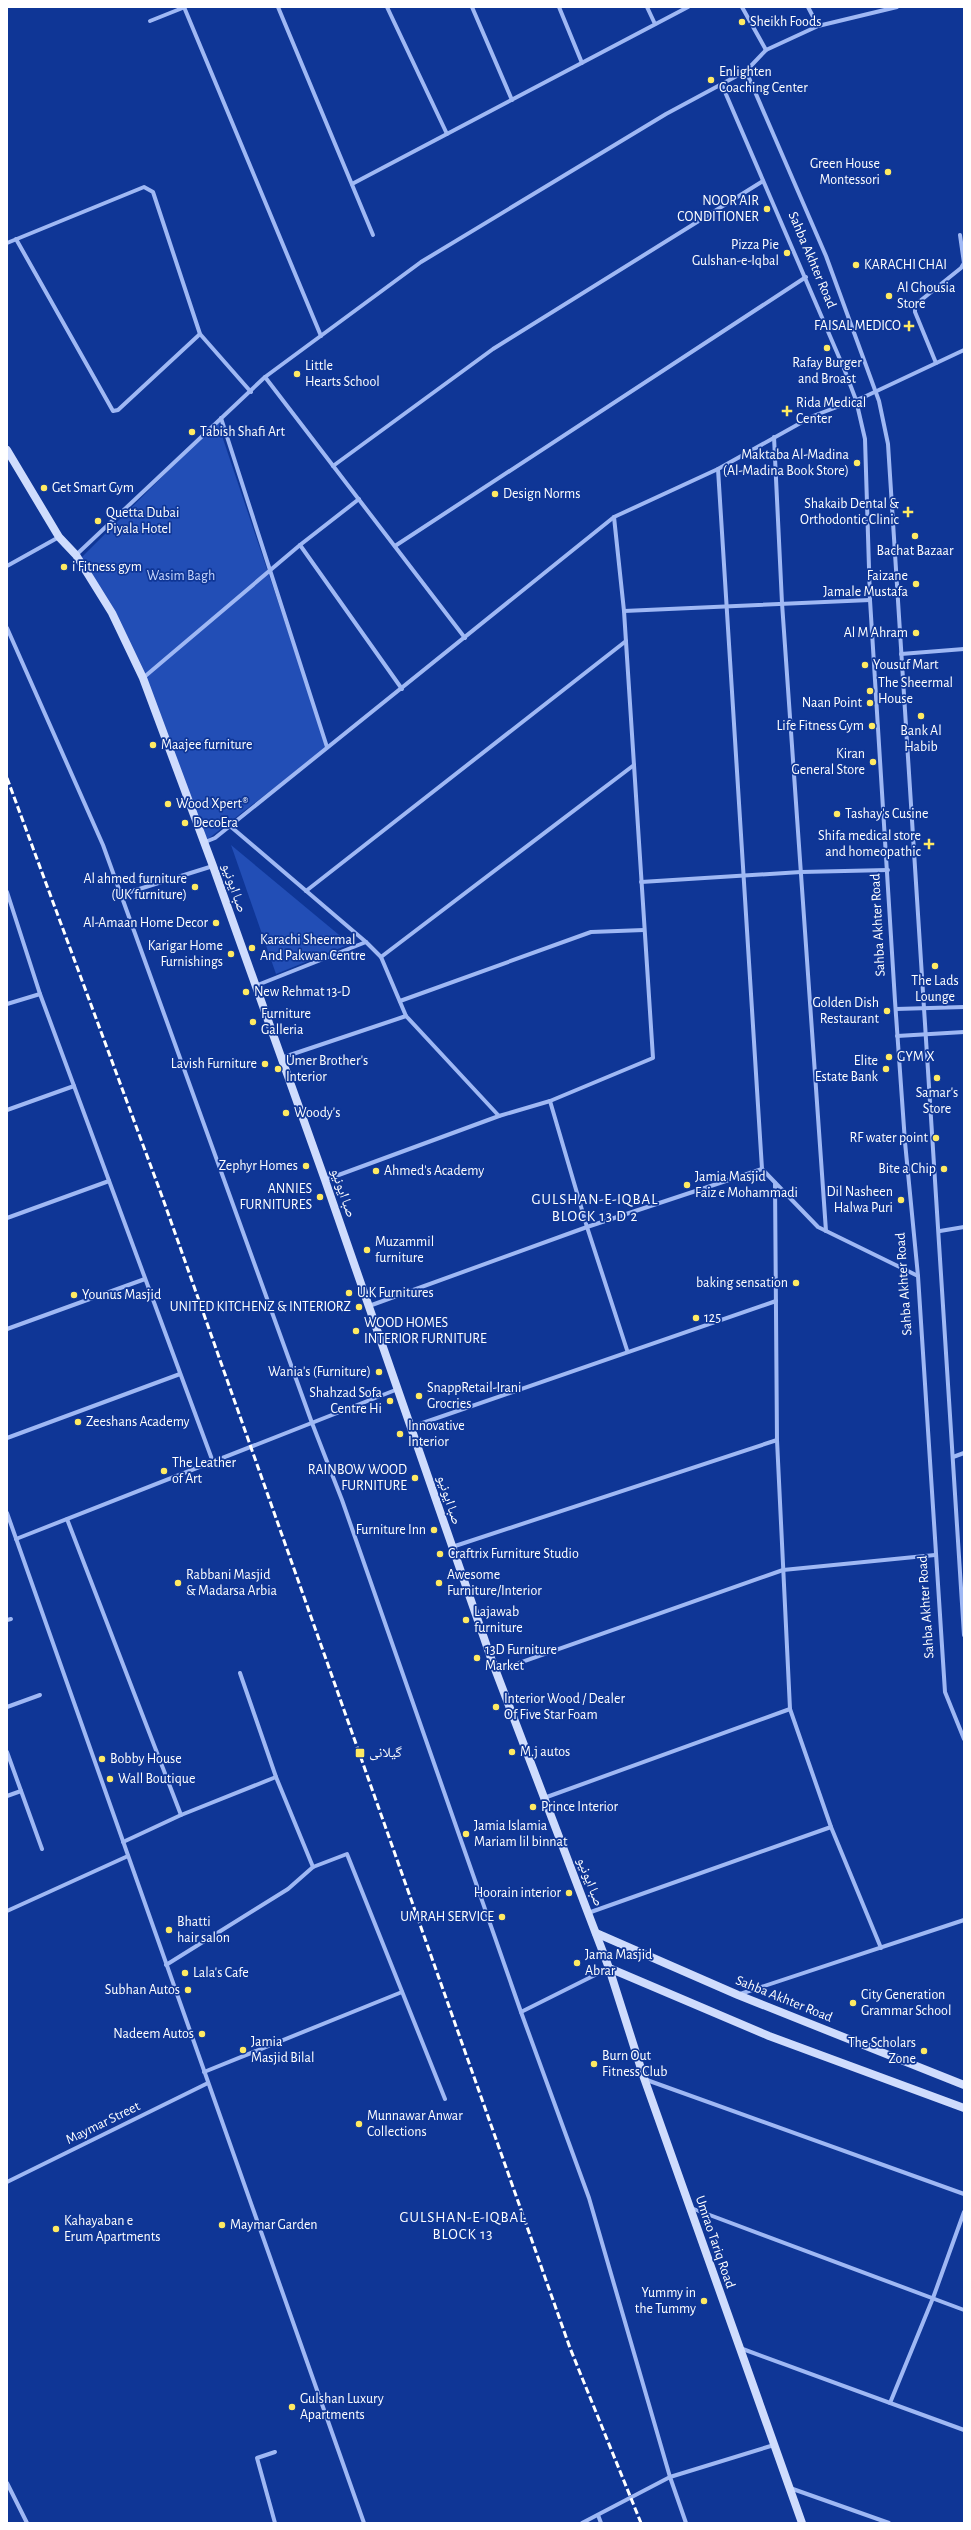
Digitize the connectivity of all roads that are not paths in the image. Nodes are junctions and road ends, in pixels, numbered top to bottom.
1 (185, 7) edge
2 (278, 7) edge
3 (387, 7) edge
4 (472, 7) edge
5 (559, 7) edge
6 (647, 7) edge
7 (688, 7) edge
8 (742, 7) edge
9 (808, 7) edge
10 (897, 7) edge
11 (150, 20) dead end
12 (655, 24) junction
13 (818, 26) junction
14 (766, 50) junction
15 (582, 63) junction
16 (746, 71) junction
17 (722, 85) junction
18 (512, 100) junction
19 (447, 134) junction
20 (764, 181) junction
21 (352, 184) junction
22 (373, 235) dead end
23 (960, 235) dead end
24 (16, 239) junction
25 (7, 243) edge
26 (806, 277) junction
27 (200, 334) junction
28 (321, 336) junction
29 (964, 350) edge
30 (936, 364) junction
31 (265, 377) junction
32 (251, 392) junction
33 (876, 392) junction
34 (856, 400) junction
35 (221, 418) junction
36 (774, 437) junction
37 (7, 450) edge
38 (333, 466) junction
39 (718, 469) junction
40 (359, 499) junction
41 (614, 516) junction
42 (59, 536) junction
43 (300, 545) junction
44 (395, 546) junction
45 (76, 555) junction
46 (7, 566) edge
47 (270, 570) junction
48 (870, 600) junction
49 (782, 603) junction
50 (726, 606) junction
51 (624, 611) junction
52 (7, 628) edge
53 (465, 638) junction
54 (626, 641) junction
55 (964, 649) edge
56 (901, 654) junction
57 (143, 678) junction
58 (402, 689) junction
59 (327, 747) junction
60 (634, 765) junction
61 (230, 826) junction
62 (204, 842) junction
63 (213, 866) junction
64 (888, 870) junction
65 (801, 872) junction
66 (743, 875) junction
67 (641, 882) junction
68 (306, 891) junction
69 (7, 892) edge
70 (120, 895) junction
71 (644, 930) junction
72 (366, 942) junction
73 (381, 957) junction
74 (255, 986) junction
75 (40, 994) junction
76 (400, 1001) junction
77 (7, 1004) edge
78 (964, 1007) edge
79 (923, 1008) junction
80 (896, 1009) junction
81 (406, 1016) junction
82 (964, 1032) edge
83 (924, 1035) junction
84 (897, 1036) junction
85 (280, 1058) junction
86 (74, 1086) junction
87 (550, 1101) junction
88 (7, 1110) edge
89 (499, 1116) junction
90 (762, 1169) junction
91 (325, 1180) junction
92 (109, 1181) junction
93 (775, 1183) junction
94 (7, 1218) edge
95 (587, 1227) junction
96 (964, 1228) edge
97 (940, 1231) junction
98 (826, 1232) junction
99 (918, 1276) junction
100 (145, 1279) junction
101 (776, 1301) junction
102 (368, 1306) junction
103 (7, 1329) edge
104 (627, 1350) junction
105 (180, 1374) junction
106 (398, 1389) junction
107 (312, 1423) junction
108 (411, 1427) junction
109 (7, 1438) edge
110 (777, 1440) junction
111 (964, 1453) edge
112 (953, 1456) junction
113 (213, 1462) junction
114 (7, 1513) edge
115 (67, 1519) junction
116 (16, 1539) junction
117 (452, 1547) junction
118 (935, 1556) junction
119 (783, 1570) junction
120 (962, 1572) edge
121 (964, 1635) edge
122 (496, 1671) junction
123 (240, 1672) dead end
124 (40, 1695) dead end
125 (7, 1707) edge
126 (790, 1709) junction
127 (964, 1738) edge
128 (7, 1752) edge
129 (276, 1777) junction
130 (21, 1791) junction
131 (7, 1796) edge
132 (543, 1798) junction
133 (181, 1815) junction
134 (831, 1827) junction
135 (123, 1842) junction
136 (42, 1848) dead end
137 (128, 1856) junction
138 (313, 1867) junction
139 (7, 1911) edge
140 (588, 1912) junction
141 (964, 1920) edge
142 (596, 1933) junction
143 (881, 1948) junction
144 (166, 1965) junction
145 (609, 1968) junction
146 (402, 1992) junction
147 (738, 1995) junction
148 (521, 2012) junction
149 (204, 2072) junction
150 (644, 2078) junction
151 (208, 2084) junction
152 (964, 2085) edge
153 (445, 2098) dead end
154 (964, 2108) edge
155 (7, 2182) edge
156 (964, 2194) edge
157 (689, 2207) junction
158 (964, 2212) edge
159 (933, 2298) junction
160 (964, 2310) edge
161 (738, 2348) junction
162 (890, 2402) junction
163 (964, 2430) edge
164 (774, 2445) junction
165 (275, 2452) dead end
166 (670, 2477) junction
167 (7, 2483) edge
168 (789, 2488) junction
169 (598, 2515) junction
170 (27, 2523) edge
171 (275, 2523) edge
172 (364, 2523) edge
173 (582, 2523) edge
174 (601, 2523) edge
175 (686, 2523) edge
176 (802, 2523) edge
177 (889, 2523) edge

1 - 11 street
1 - 28 street
2 - 21 street
3 - 19 street
4 - 18 street
5 - 15 street
6 - 12 street
7 - 12 street
8 - 14 street
9 - 13 street
10 - 13 street
12 - 15 street
13 - 14 street
14 - 16 street
15 - 18 street
16 - 17 street
16 - 33 street, Sahba Akhter Road
17 - 20 street, Sahba Akhter Road
17 - 28 street
18 - 19 street
19 - 21 street
20 - 26 street, Sahba Akhter Road
20 - 38 street
21 - 22 street
23 - 30 street
24 - 25 street
24 - 27 street
24 - 27 street
26 - 34 street, Sahba Akhter Road
26 - 44 street
27 - 32 street
28 - 31 street
29 - 30 street
30 - 33 street
31 - 32 street
31 - 38 street
32 - 35 street
33 - 34 street
33 - 56 street, Sahba Akhter Road
34 - 36 street
34 - 48 street, Sahba Akhter Road
35 - 45 street
35 - 47 street
36 - 39 street
36 - 49 street
37 - 42 main road, صبا ایونیو
38 - 40 street
39 - 41 street
39 - 50 street
40 - 43 street
40 - 44 street
41 - 51 street
41 - 53 street
42 - 45 main road, صبا ایونیو
42 - 46 street
43 - 47 street
43 - 58 street
44 - 53 street
45 - 57 main road, صبا ایونیو
47 - 57 street
47 - 59 street
48 - 49 street
48 - 64 street, Sahba Akhter Road
49 - 50 street
49 - 65 street
50 - 51 street
50 - 66 street
51 - 54 street
52 - 70 street
53 - 58 street
54 - 60 street
54 - 68 street
55 - 56 street
56 - 79 street, Sahba Akhter Road
57 - 62 main road, صبا ایونیو
58 - 59 street
59 - 61 street
60 - 67 street
60 - 73 street
61 - 62 street
61 - 68 street
62 - 63 main road, صبا ایونیو
63 - 70 street
63 - 74 main road, صبا ایونیو
64 - 65 street
64 - 80 street, Sahba Akhter Road
65 - 66 street
65 - 98 street
66 - 67 street
66 - 90 street
67 - 71 street
68 - 72 street
69 - 75 street
70 - 107 street
71 - 76 street
71 - 87 street
72 - 73 street
72 - 74 street
73 - 76 street
74 - 85 main road, صبا ایونیو
75 - 77 street
75 - 86 street
76 - 81 street
78 - 79 street
79 - 80 street
79 - 83 street, Sahba Akhter Road
80 - 84 street, Sahba Akhter Road
81 - 85 street
81 - 89 street
82 - 83 street
83 - 84 street
83 - 97 street, Sahba Akhter Road
84 - 99 street, Sahba Akhter Road
85 - 91 main road, صبا ایونیو
86 - 88 street
86 - 92 street
87 - 89 street
87 - 95 street
89 - 91 street
90 - 93 street
90 - 95 street
91 - 102 main road, صبا ایونیو
92 - 94 street
92 - 100 street
93 - 98 street
93 - 101 street
95 - 102 street
95 - 104 street
96 - 97 street
97 - 112 street, Sahba Akhter Road
98 - 99 street
99 - 118 street, Sahba Akhter Road
100 - 103 street
100 - 105 street
101 - 104 street
101 - 110 street
102 - 106 main road, صبا ایونیو
104 - 108 street
105 - 109 street
105 - 113 street
106 - 107 street
106 - 108 main road, صبا ایونیو
107 - 113 street
107 - 148 street
108 - 117 main road, صبا ایونیو
110 - 117 street
110 - 119 street
111 - 112 street
112 - 120 street, Sahba Akhter Road
113 - 115 street
114 - 116 street
115 - 116 street
115 - 133 street
116 - 135 street
117 - 122 main road, صبا ایونیو
118 - 119 street
118 - 127 street, Sahba Akhter Road
119 - 122 street
119 - 126 street
120 - 121 street, Sahba Akhter Road
122 - 132 main road, صبا ایونیو
123 - 129 street
124 - 125 street
126 - 132 street
126 - 134 street
128 - 130 street
129 - 133 street
129 - 138 street
130 - 131 street
130 - 136 street
132 - 140 main road, صبا ایونیو
133 - 135 street
134 - 140 street
134 - 143 street
135 - 137 street
137 - 139 street
137 - 144 street
138 - 144 street
138 - 146 street
140 - 142 main road, صبا ایونیو
141 - 143 street
142 - 145 main road, صبا ایونیو
142 - 147 main road, Sahba Akhter Road
143 - 147 street
144 - 149 street
145 - 148 street
145 - 150 main road, Umrao Tariq Road
145 - 154 main road
146 - 149 street
146 - 153 street
147 - 152 main road, Sahba Akhter Road
148 - 166 street
149 - 151 street
150 - 156 street
150 - 157 main road, Umrao Tariq Road
151 - 155 street, Maymar Street
151 - 172 street
157 - 159 street
157 - 161 main road, Umrao Tariq Road
158 - 159 street
159 - 160 street
159 - 162 street
161 - 162 street
161 - 164 main road, Umrao Tariq Road
162 - 163 street
164 - 166 street
164 - 168 main road, Umrao Tariq Road
165 - 171 street
166 - 169 street
166 - 175 street
167 - 170 street
168 - 176 main road, Umrao Tariq Road
168 - 177 street
169 - 173 street
169 - 174 street

